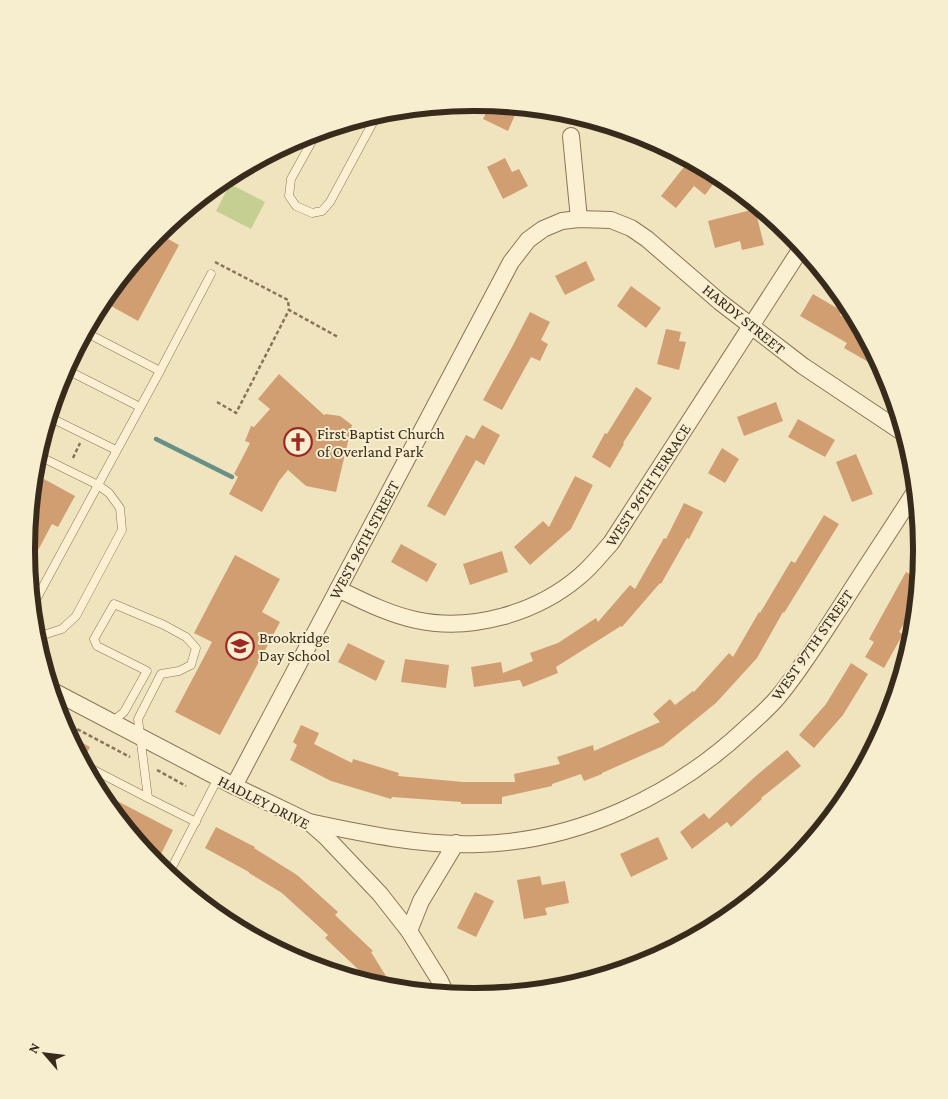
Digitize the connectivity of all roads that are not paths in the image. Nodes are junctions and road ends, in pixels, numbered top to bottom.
1 (373, 122) edge
2 (571, 136) dead end
3 (311, 142) edge
4 (579, 219) junction
5 (798, 253) edge
6 (211, 274) dead end
7 (751, 326) junction
8 (91, 335) edge
9 (160, 370) junction
10 (72, 373) edge
11 (140, 407) junction
12 (55, 420) edge
13 (896, 428) edge
14 (116, 450) junction
15 (44, 459) edge
16 (98, 485) junction
17 (910, 500) edge
18 (338, 589) junction
19 (38, 597) edge
20 (43, 637) edge
21 (59, 694) edge
22 (112, 722) junction
23 (140, 737) junction
24 (95, 771) edge
25 (218, 778) junction
26 (234, 786) junction
27 (148, 798) junction
28 (196, 822) junction
29 (309, 822) junction
30 (456, 843) junction
31 (172, 868) edge
32 (410, 931) junction
33 (443, 988) edge

1 - 3 lane
2 - 4 street
4 - 7 street, HARDY STREET
4 - 18 street, WEST 96TH STREET
5 - 7 street, WEST 96TH TERRACE
6 - 9 lane
7 - 13 street, HARDY STREET
7 - 18 street, WEST 96TH TERRACE
8 - 9 lane
9 - 11 lane
10 - 11 lane
11 - 14 lane
12 - 14 lane
14 - 16 lane
15 - 16 lane
16 - 19 lane
16 - 20 lane
17 - 30 street, WEST 97TH STREET
18 - 26 street, WEST 96TH STREET
21 - 22 street, HADLEY DRIVE
22 - 23 street, HADLEY DRIVE
22 - 23 lane
23 - 25 street, HADLEY DRIVE
23 - 27 lane
24 - 27 lane
25 - 26 street, HADLEY DRIVE
25 - 28 lane
26 - 29 street, HADLEY DRIVE
27 - 28 lane
28 - 31 lane
29 - 30 street, WEST 97TH STREET
29 - 32 street, HADLEY DRIVE
30 - 32 street
32 - 33 street, HADLEY DRIVE

